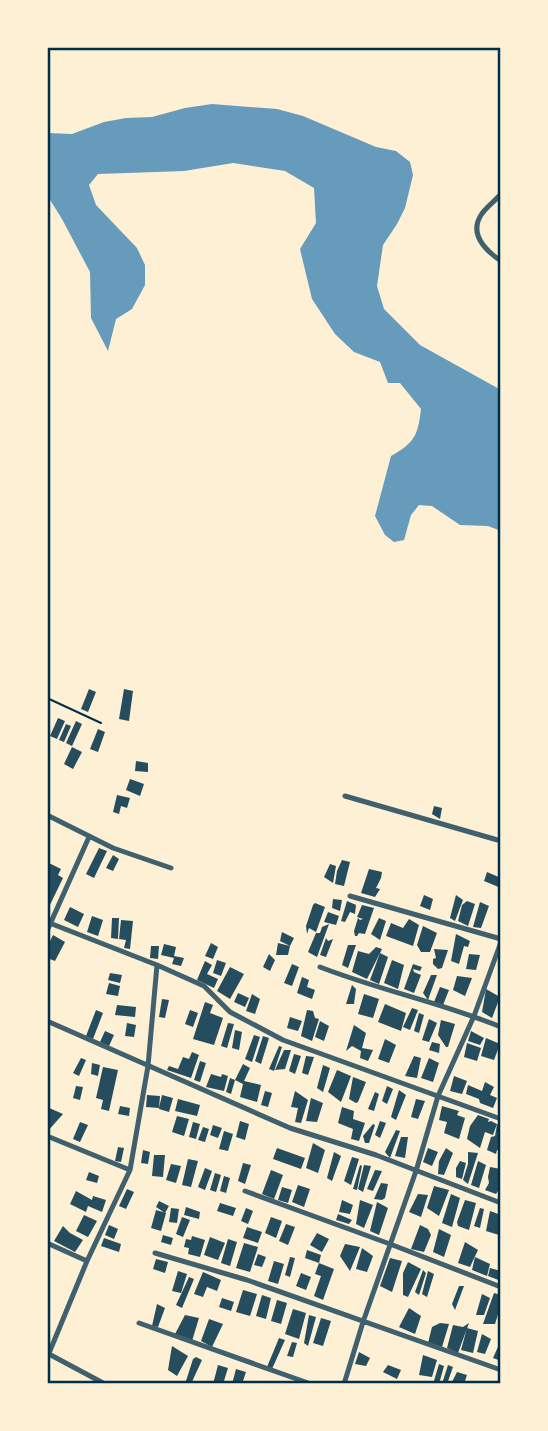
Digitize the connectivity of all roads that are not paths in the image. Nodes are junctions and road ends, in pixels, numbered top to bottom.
1 (501, 194) edge
2 (501, 261) edge
3 (345, 796) dead end
4 (47, 815) edge
5 (89, 837) junction
6 (501, 841) edge
7 (171, 868) dead end
8 (350, 895) dead end
9 (49, 923) edge
10 (47, 931) edge
11 (501, 941) edge
12 (158, 965) junction
13 (320, 967) dead end
14 (474, 1016) junction
15 (47, 1021) edge
16 (501, 1027) edge
17 (148, 1066) junction
18 (438, 1096) junction
19 (501, 1119) edge
20 (47, 1136) edge
21 (130, 1170) junction
22 (416, 1171) junction
23 (245, 1191) dead end
24 (501, 1203) edge
25 (47, 1243) edge
26 (390, 1244) junction
27 (155, 1253) dead end
28 (88, 1261) junction
29 (501, 1287) edge
30 (363, 1322) junction
31 (139, 1323) dead end
32 (48, 1355) edge
33 (501, 1370) edge
34 (105, 1384) edge
35 (311, 1384) edge
36 (344, 1384) edge

1 - 2 street
3 - 6 street
4 - 5 street
5 - 7 street
5 - 9 street
8 - 11 street
9 - 10 street
9 - 12 street
11 - 14 street
12 - 17 street
12 - 18 street
13 - 14 street
14 - 16 street
14 - 18 street
15 - 17 street
17 - 21 street
17 - 22 street
18 - 19 street
18 - 22 street
20 - 21 street
21 - 28 street
22 - 24 street
22 - 26 street
23 - 26 street
25 - 28 street
26 - 29 street
26 - 30 street
27 - 30 street
28 - 32 street
30 - 33 street
30 - 36 street
31 - 35 street
32 - 34 street

